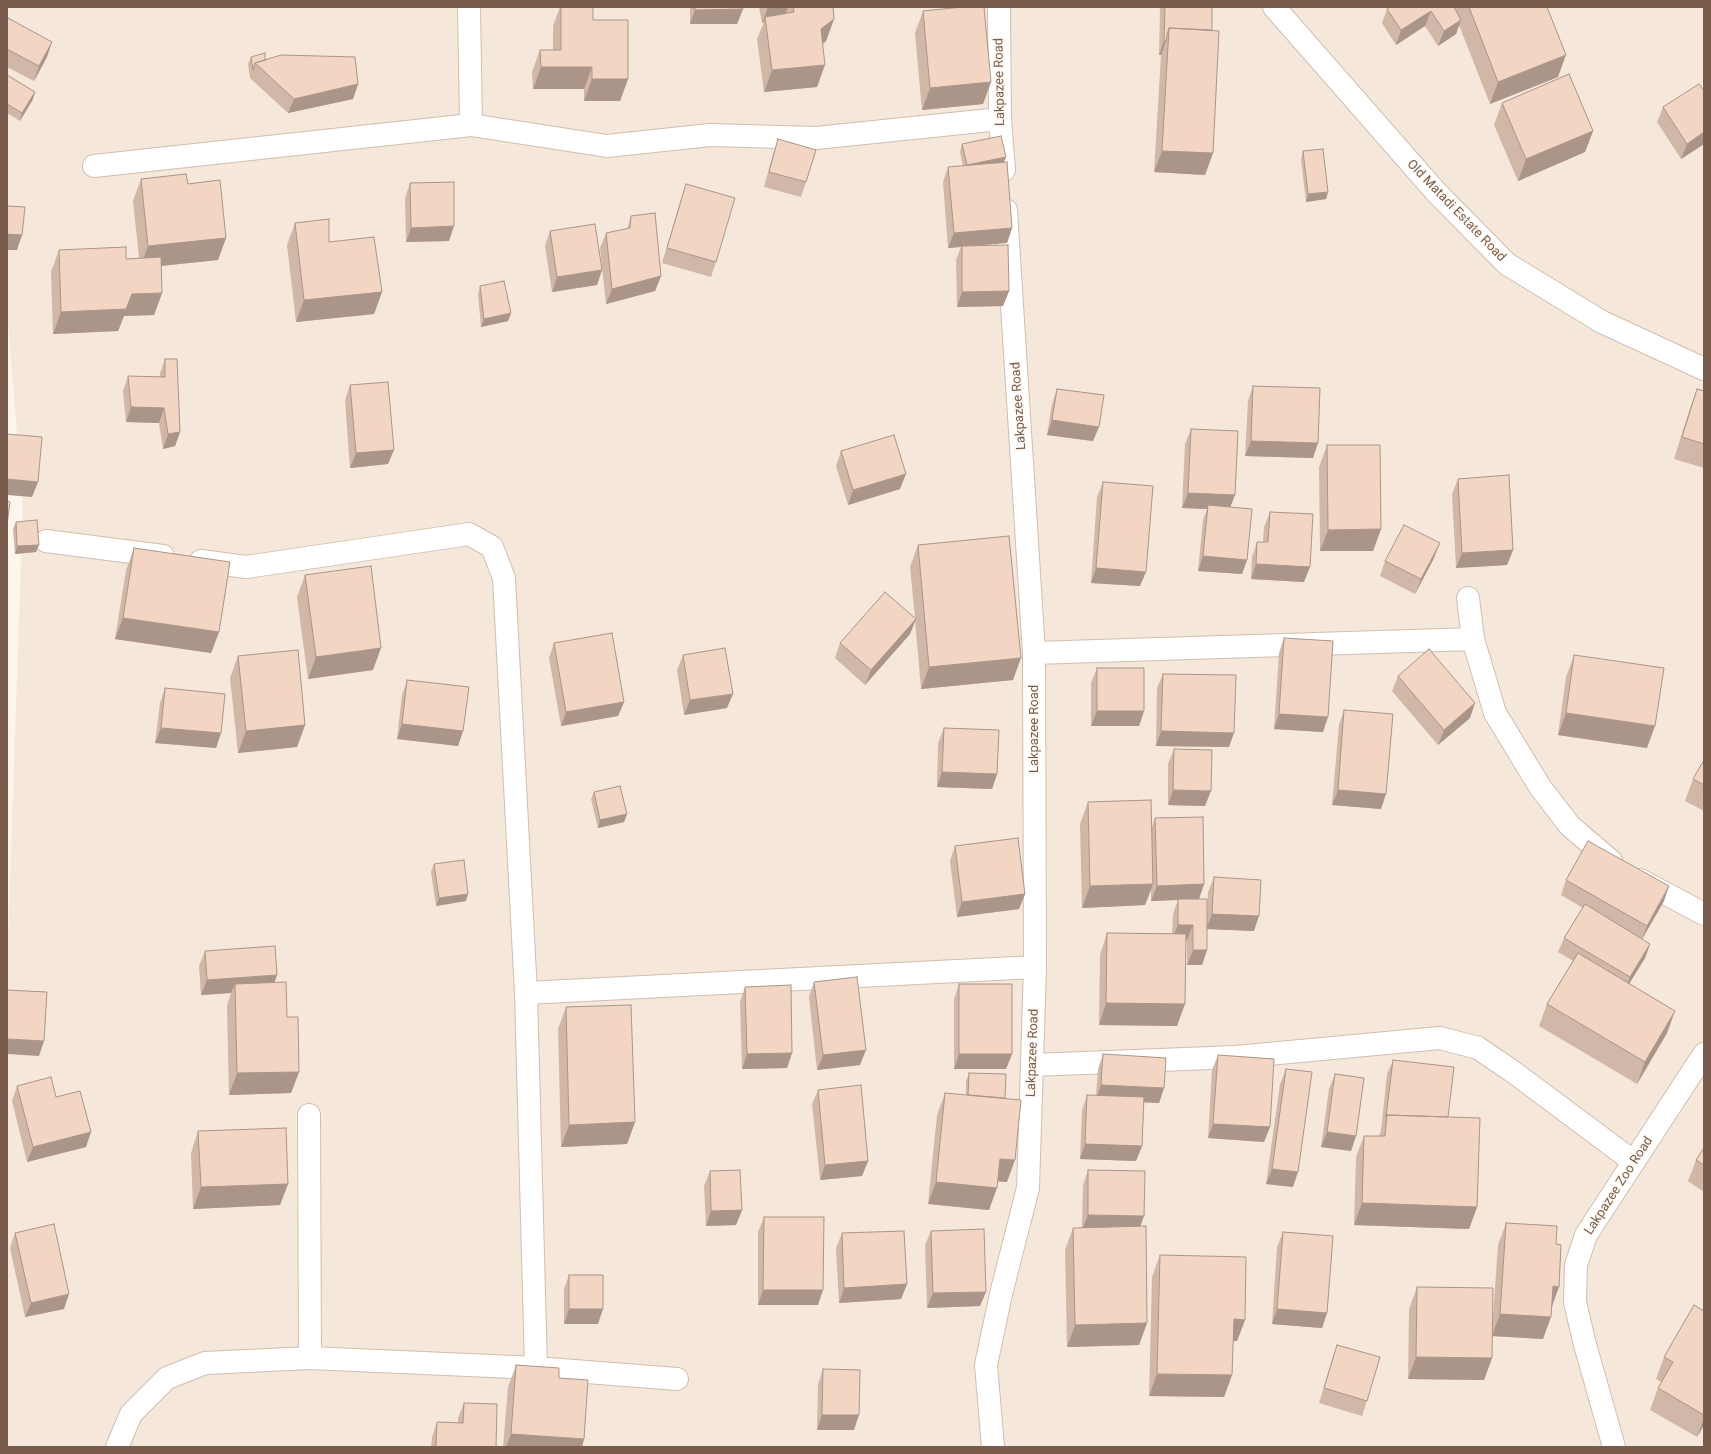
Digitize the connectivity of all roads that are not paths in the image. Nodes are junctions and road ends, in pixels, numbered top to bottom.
1 (469, 7) edge
2 (999, 7) edge
3 (1274, 7) edge
4 (1000, 119) junction
5 (471, 125) junction
6 (94, 166) dead end
7 (1704, 369) edge
8 (46, 541) dead end
9 (1468, 598) dead end
10 (1473, 639) junction
11 (1034, 653) junction
12 (1704, 914) edge
13 (1035, 967) junction
14 (526, 993) junction
15 (1704, 1054) edge
16 (1033, 1065) junction
17 (309, 1115) dead end
18 (1634, 1162) junction
19 (310, 1358) junction
20 (536, 1368) junction
21 (678, 1379) dead end
22 (117, 1447) edge
23 (993, 1447) edge
24 (1614, 1447) edge

1 - 5 street
2 - 4 street, Lakpazee Road
3 - 7 street, Old Matadi Estate Road
4 - 5 street
4 - 11 street, Lakpazee Road
5 - 6 street
8 - 14 street
9 - 10 street
10 - 11 street
10 - 12 street
11 - 13 street, Lakpazee Road
13 - 14 street
13 - 16 street, Lakpazee Road
14 - 20 street
15 - 18 street, Lakpazee Zoo Road
16 - 18 street
16 - 23 street, Lakpazee Road
17 - 19 street
18 - 24 street, Lakpazee Zoo Road
19 - 20 street
19 - 22 street
20 - 21 street

